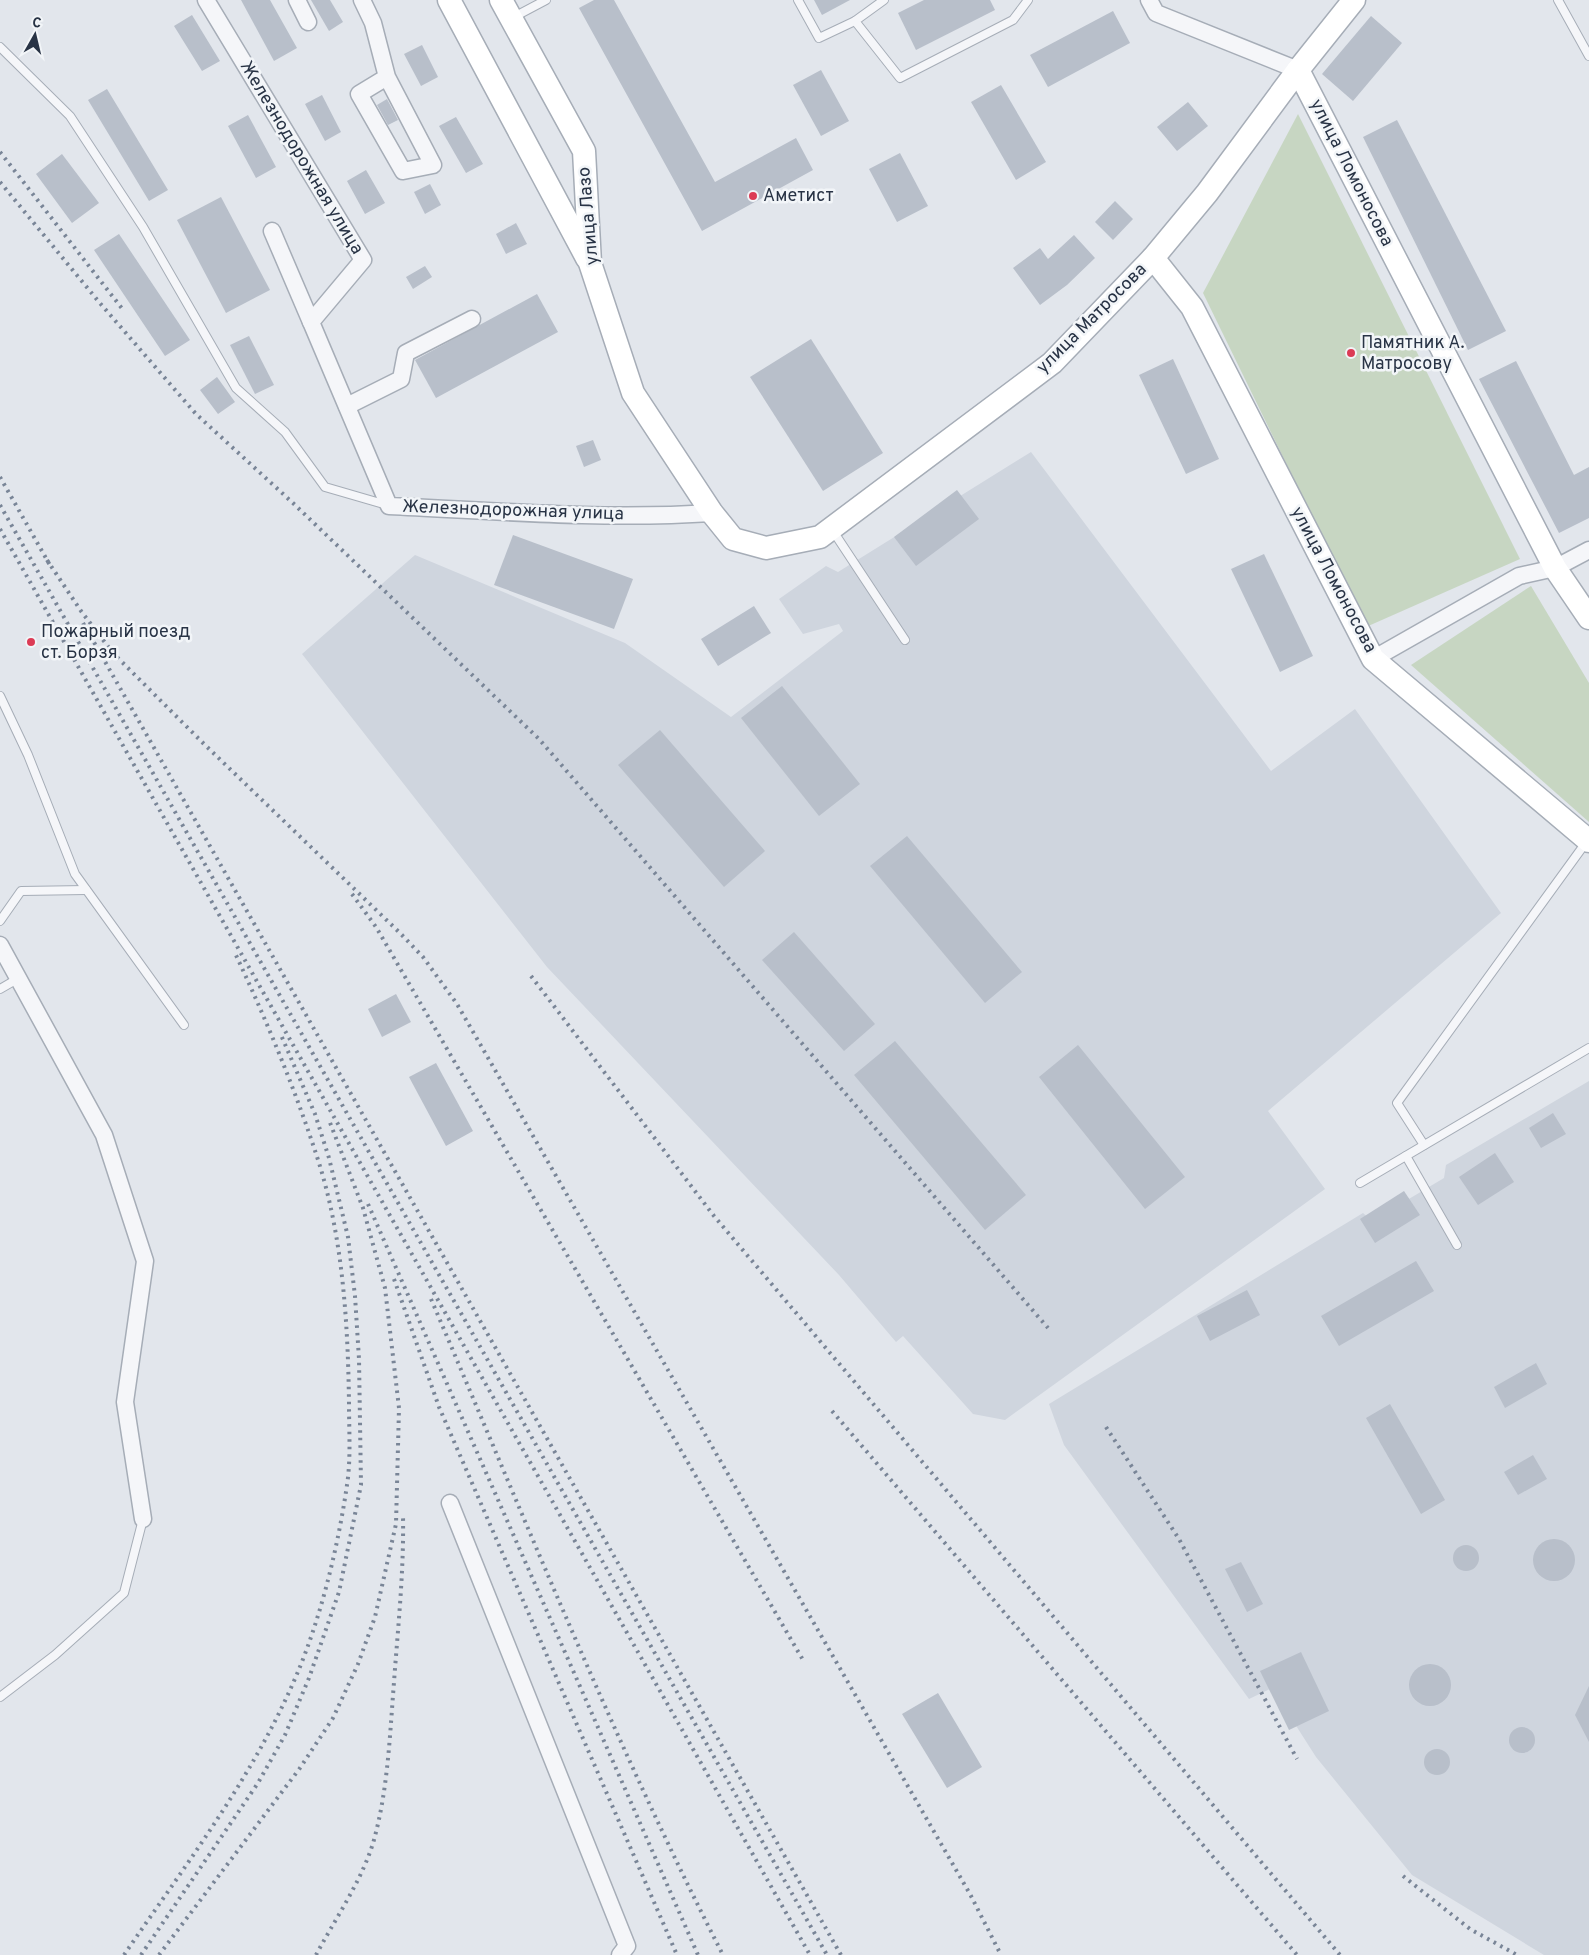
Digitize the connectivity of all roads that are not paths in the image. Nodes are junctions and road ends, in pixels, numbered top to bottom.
1 (206, 0) edge
2 (296, 0) edge
3 (362, 0) edge
4 (449, 0) edge
5 (546, 0) edge
6 (798, 0) edge
7 (884, 0) edge
8 (1028, 0) edge
9 (1150, 0) edge
10 (1354, 0) edge
11 (1558, 0) edge
12 (506, 9) edge
13 (855, 21) junction
14 (308, 22) dead end
15 (0, 47) edge
16 (1589, 56) edge
17 (1298, 70) junction
18 (387, 78) junction
19 (272, 231) dead end
20 (1153, 258) junction
21 (590, 263) junction
22 (472, 319) dead end
23 (311, 322) junction
24 (347, 406) junction
25 (389, 506) junction
26 (712, 513) junction
27 (831, 528) junction
28 (1589, 550) edge
29 (1555, 568) junction
30 (1589, 618) edge
31 (904, 640) dead end
32 (1373, 659) junction
33 (0, 696) edge
34 (1588, 840) edge
35 (86, 890) junction
36 (0, 921) edge
37 (0, 946) edge
38 (19, 978) junction
39 (0, 989) edge
40 (184, 1025) dead end
41 (1589, 1048) edge
42 (1424, 1145) junction
43 (1406, 1156) junction
44 (1360, 1183) dead end
45 (1457, 1245) dead end
46 (450, 1503) dead end
47 (143, 1519) joint
48 (0, 1696) edge
49 (620, 1955) edge

1 - 23 street, Железнодорожная улица
2 - 14 street
3 - 18 street
4 - 21 street
5 - 12 lane
6 - 13 lane
7 - 13 lane
8 - 13 lane
9 - 17 street
10 - 17 street, улица Матросова
11 - 16 lane
12 - 21 street, улица Лазо
15 - 25 lane
17 - 20 street, улица Матросова
17 - 29 street, улица Ломоносова
18 - 18 street
19 - 23 street
20 - 27 street, улица Матросова
20 - 32 street, улица Ломоносова
21 - 26 street, улица Лазо
22 - 24 street
23 - 24 street, Железнодорожная улица
24 - 25 street, Железнодорожная улица
25 - 26 street, Железнодорожная улица
26 - 27 street, улица Матросова
27 - 31 lane
28 - 29 street
29 - 30 street, улица Ломоносова
29 - 32 street
32 - 34 street, улица Ломоносова
33 - 35 lane
34 - 42 lane
35 - 36 lane
35 - 40 lane
37 - 38 street
38 - 39 lane
38 - 47 street
41 - 42 lane
42 - 43 lane
43 - 44 lane
43 - 45 lane
46 - 49 street
47 - 48 lane

